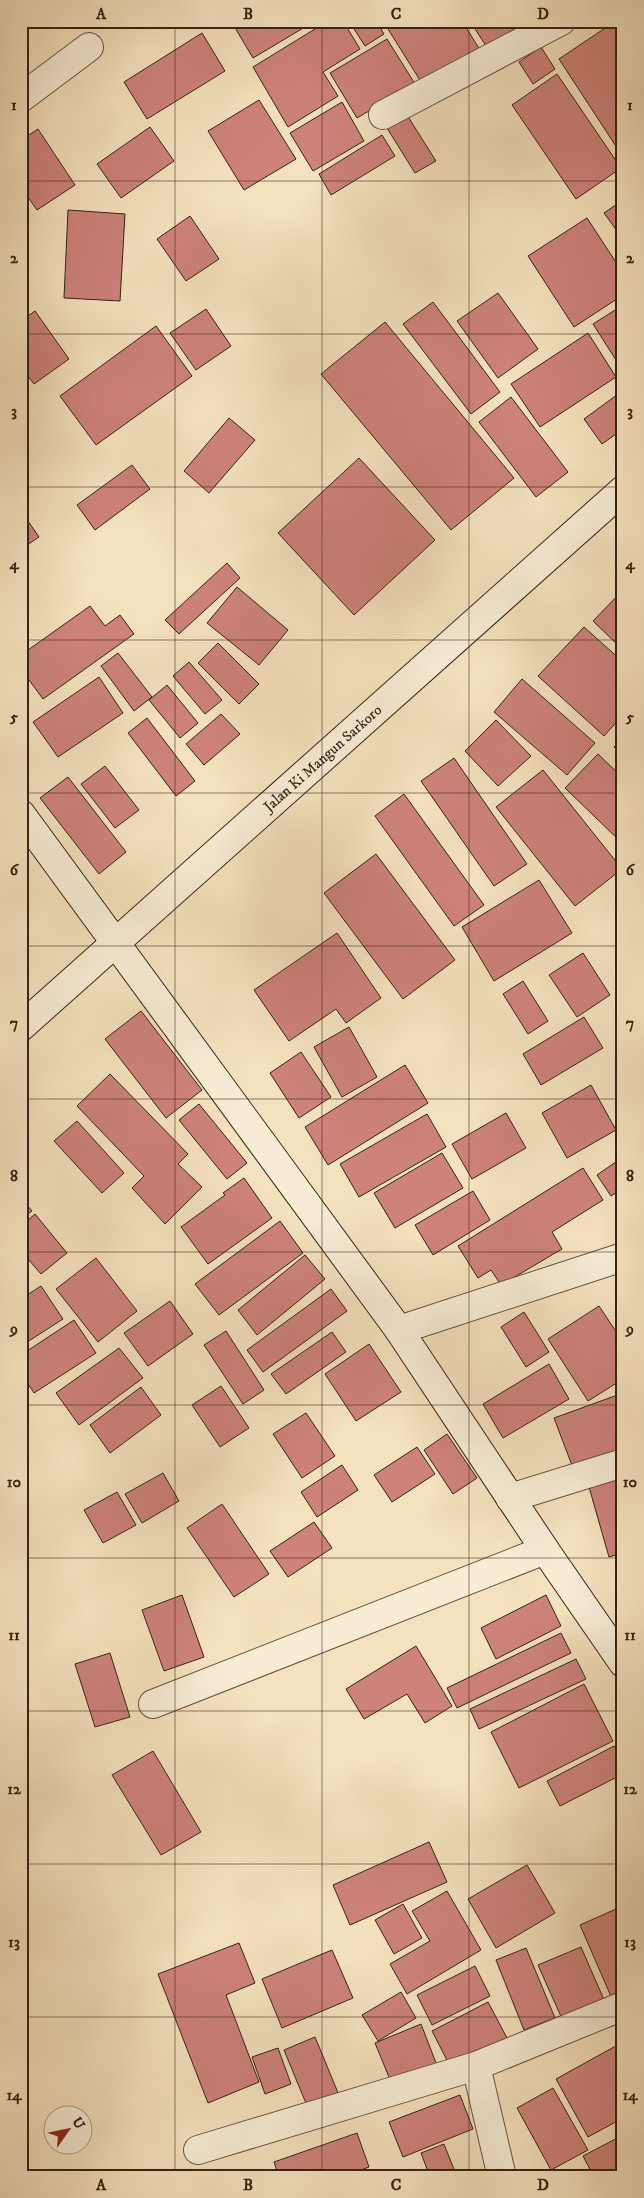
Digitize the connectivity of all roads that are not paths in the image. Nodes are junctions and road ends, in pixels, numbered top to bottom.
1 (561, 21) edge
2 (89, 48) dead end
3 (21, 98) edge
4 (383, 115) dead end
5 (623, 490) edge
6 (21, 814) edge
7 (116, 943) junction
8 (21, 1027) edge
9 (623, 1256) edge
10 (399, 1330) junction
11 (623, 1463) edge
12 (510, 1498) junction
13 (545, 1550) junction
14 (623, 1662) edge
15 (153, 1704) dead end
16 (623, 2006) edge
17 (476, 2066) junction
18 (198, 2150) dead end
19 (502, 2177) edge

1 - 4 street
2 - 3 street
5 - 7 street, Jalan Ki Mangun Sarkoro
6 - 7 street
7 - 8 street, Jalan Ki Mangun Sarkoro
7 - 10 street
9 - 10 street
10 - 12 street
11 - 12 street
12 - 13 street
13 - 14 street
13 - 15 street
16 - 17 street
17 - 18 street
17 - 19 street

